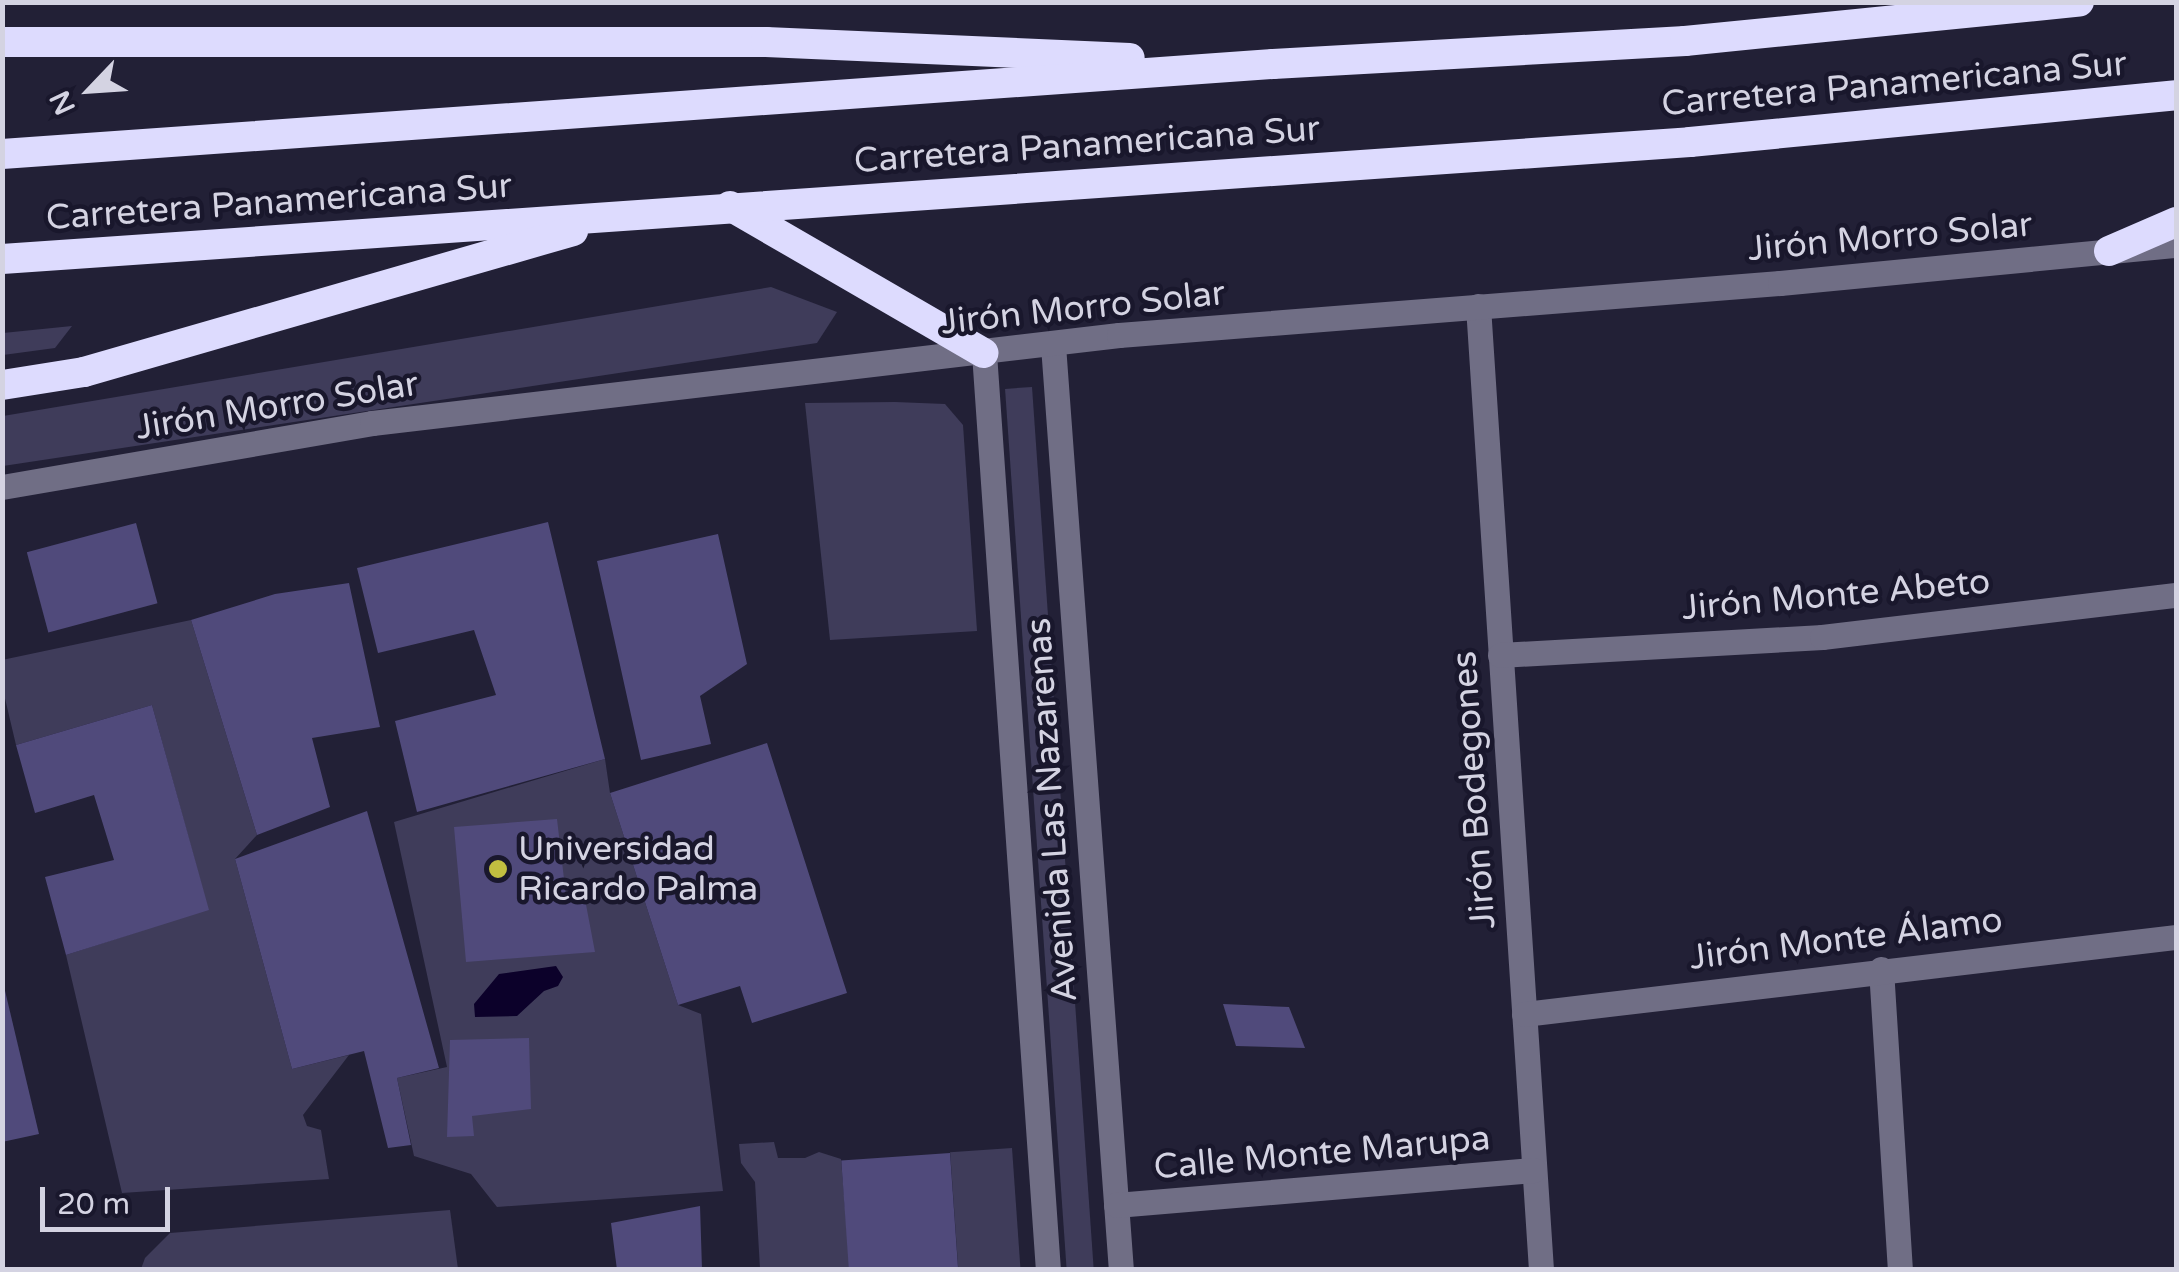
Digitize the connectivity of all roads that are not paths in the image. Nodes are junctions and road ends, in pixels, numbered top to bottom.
1 (2079, 2) edge
2 (2, 42) edge
3 (1273, 64) junction
4 (2176, 95) edge
5 (2, 154) edge
6 (730, 206) junction
7 (635, 213) junction
8 (2176, 222) edge
9 (2176, 245) edge
10 (2109, 251) junction
11 (2, 259) edge
12 (1478, 306) junction
13 (1052, 346) junction
14 (984, 354) junction
15 (2, 386) edge
16 (2, 487) edge
17 (2176, 594) edge
18 (1500, 655) junction
19 (2176, 937) edge
20 (1881, 969) junction
21 (1524, 1014) junction
22 (1534, 1170) junction
23 (1116, 1206) junction
24 (1048, 1270) edge
25 (1121, 1270) edge
26 (1541, 1270) edge
27 (1900, 1270) edge

1 - 3 highway, Carretera Panamericana Sur
2 - 3 highway
3 - 5 highway, Carretera Panamericana Sur
4 - 6 highway, Carretera Panamericana Sur
6 - 7 highway, Carretera Panamericana Sur
6 - 14 highway
7 - 11 highway, Carretera Panamericana Sur
7 - 15 highway
8 - 10 highway
9 - 10 street, Jirón Morro Solar
10 - 12 street, Jirón Morro Solar
12 - 13 street, Jirón Morro Solar
12 - 18 street, Jirón Bodegones
13 - 14 street, Jirón Morro Solar
13 - 23 street, Avenida Las Nazarenas
14 - 16 street, Jirón Morro Solar
14 - 24 street, Avenida Las Nazarenas
17 - 18 street, Jirón Monte Abeto
18 - 21 street, Jirón Bodegones
19 - 20 street, Jirón Monte Álamo
20 - 21 street, Jirón Monte Álamo
20 - 27 street
21 - 22 street, Jirón Bodegones
22 - 23 street, Calle Monte Marupa
22 - 26 street, Jirón Bodegones
23 - 25 street, Avenida Las Nazarenas

